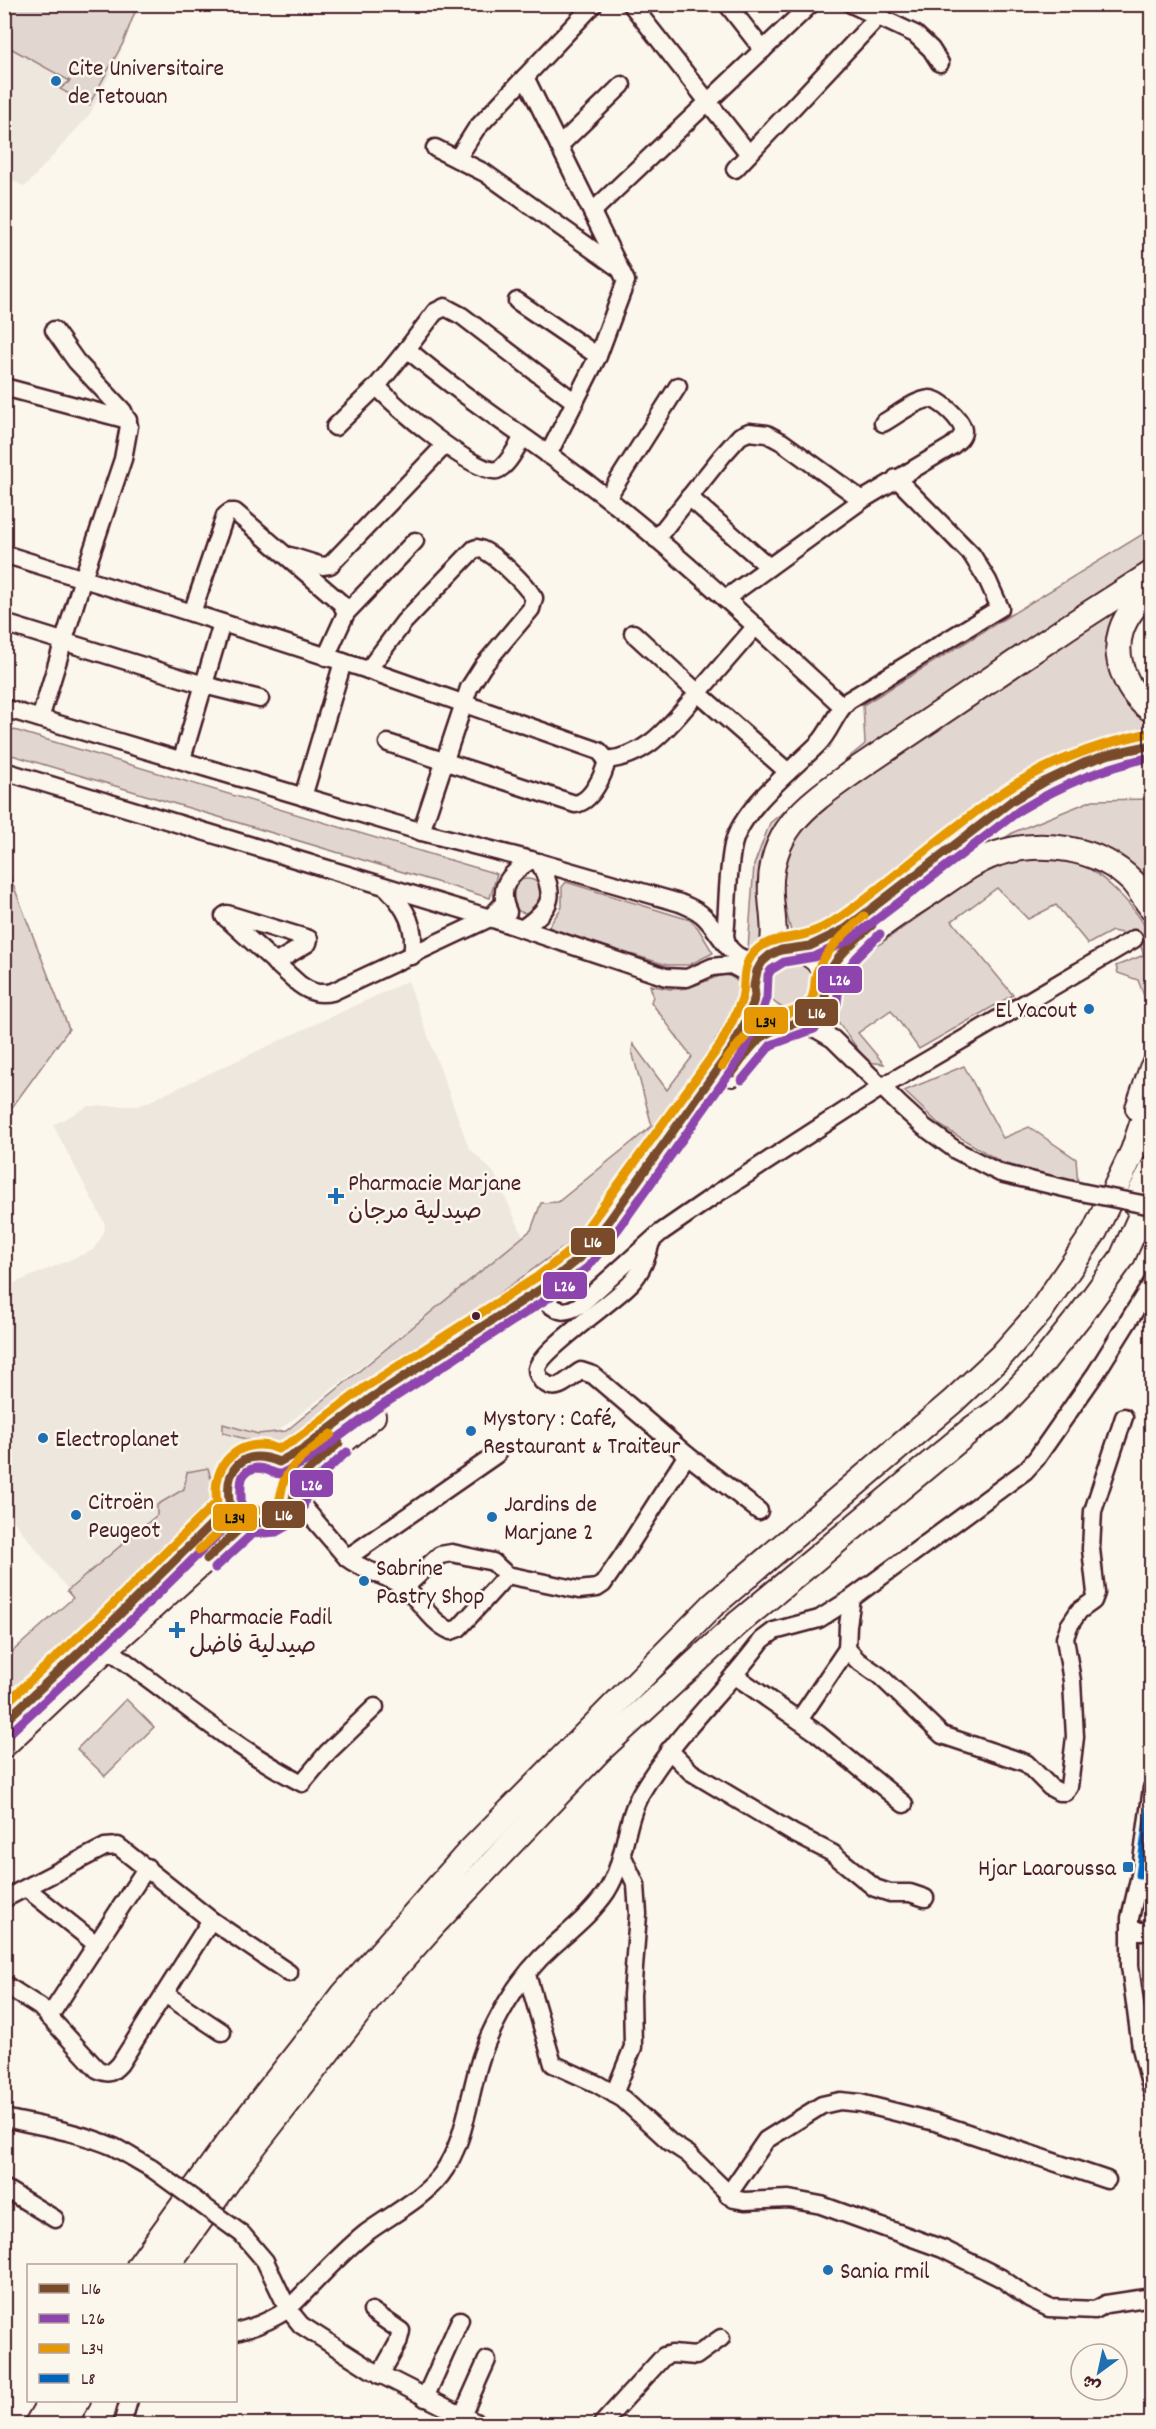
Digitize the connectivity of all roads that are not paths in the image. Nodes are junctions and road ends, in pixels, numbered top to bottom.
1 (594, 4) edge
2 (631, 4) edge
3 (727, 4) edge
4 (811, 4) edge
5 (851, 4) edge
6 (878, 17) junction
7 (763, 50) junction
8 (940, 63) dead end
9 (525, 77) junction
10 (622, 85) dead end
11 (707, 102) junction
12 (559, 146) junction
13 (435, 148) dead end
14 (749, 154) junction
15 (457, 159) junction
16 (735, 169) dead end
17 (592, 212) junction
18 (619, 268) junction
19 (517, 301) dead end
20 (54, 330) dead end
21 (407, 349) junction
22 (598, 356) junction
23 (377, 386) junction
24 (678, 386) dead end
25 (4, 387) edge
26 (575, 402) junction
27 (128, 420) junction
28 (883, 423) dead end
29 (335, 427) dead end
30 (523, 437) junction
31 (445, 445) junction
32 (548, 455) junction
33 (896, 478) junction
34 (689, 497) junction
35 (607, 498) junction
36 (862, 500) junction
37 (656, 539) junction
38 (415, 541) dead end
39 (4, 554) edge
40 (286, 556) junction
41 (769, 567) junction
42 (1152, 573) edge
43 (83, 579) junction
44 (1152, 591) edge
45 (725, 599) junction
46 (192, 613) junction
47 (346, 613) junction
48 (4, 623) edge
49 (222, 623) junction
50 (756, 626) junction
51 (633, 633) dead end
52 (64, 641) junction
53 (326, 657) junction
54 (343, 662) junction
55 (368, 670) junction
56 (204, 684) junction
57 (698, 693) junction
58 (261, 699) dead end
59 (462, 705) junction
60 (842, 706) junction
61 (4, 708) edge
62 (1152, 710) edge
63 (40, 719) junction
64 (388, 743) dead end
65 (1152, 746) edge
66 (182, 759) junction
67 (1152, 759) edge
68 (606, 760) junction
69 (443, 761) junction
70 (4, 771) edge
71 (788, 772) junction
72 (303, 797) junction
73 (421, 832) junction
74 (535, 861) junction
75 (384, 885) junction
76 (504, 903) junction
77 (1152, 908) edge
78 (728, 909) junction
79 (490, 918) junction
80 (707, 919) junction
81 (519, 927) junction
82 (1134, 939) dead end
83 (728, 948) junction
84 (796, 949) junction
85 (847, 953) junction
86 (412, 956) junction
87 (768, 957) junction
88 (275, 963) dead end
89 (827, 978) junction
90 (754, 991) junction
91 (807, 1017) junction
92 (1152, 1068) edge
93 (882, 1087) junction
94 (1152, 1094) edge
95 (1152, 1169) edge
96 (1152, 1191) edge
97 (1152, 1206) edge
98 (651, 1240) junction
99 (1152, 1283) edge
100 (545, 1301) junction
101 (952, 1402) junction
102 (1124, 1417) dead end
103 (973, 1428) junction
104 (498, 1454) dead end
105 (687, 1455) junction
106 (279, 1462) junction
107 (294, 1491) junction
108 (759, 1511) dead end
109 (239, 1514) junction
110 (347, 1558) junction
111 (507, 1575) junction
112 (404, 1588) junction
113 (852, 1598) junction
114 (107, 1648) junction
115 (847, 1649) junction
116 (734, 1675) junction
117 (375, 1707) dead end
118 (799, 1720) junction
119 (4, 1722) edge
120 (4, 1745) edge
121 (669, 1750) junction
122 (1152, 1788) edge
123 (904, 1804) dead end
124 (622, 1855) junction
125 (147, 1867) junction
126 (1146, 1876) edge
127 (26, 1888) junction
128 (925, 1898) dead end
129 (4, 1899) edge
130 (211, 1920) junction
131 (1130, 1931) junction
132 (1152, 1931) edge
133 (96, 1944) junction
134 (289, 1973) dead end
135 (526, 1975) junction
136 (4, 1984) edge
137 (165, 1994) junction
138 (49, 2017) junction
139 (222, 2032) dead end
140 (1147, 2055) edge
141 (1152, 2091) edge
142 (614, 2094) junction
143 (4, 2118) edge
144 (1107, 2180) dead end
145 (4, 2188) edge
146 (728, 2195) junction
147 (55, 2219) dead end
148 (140, 2264) edge
149 (168, 2264) edge
150 (1152, 2297) edge
151 (288, 2309) junction
152 (372, 2311) dead end
153 (460, 2320) dead end
154 (237, 2332) edge
155 (721, 2338) dead end
156 (488, 2360) dead end
157 (381, 2375) junction
158 (425, 2398) junction
159 (50, 2402) edge
160 (77, 2402) edge
161 (128, 2402) edge
162 (460, 2418) edge
163 (37, 2424) edge
164 (63, 2424) edge
165 (122, 2424) edge
166 (479, 2424) edge
167 (602, 2424) edge

1 - 9 street
2 - 11 street
3 - 7 street
4 - 7 street
5 - 6 street
6 - 8 street
6 - 14 street
7 - 11 street
9 - 12 street
9 - 15 street
10 - 12 street
11 - 14 street
11 - 17 street
12 - 17 street
13 - 15 street
14 - 16 street
15 - 18 street
17 - 18 street
18 - 22 street
19 - 22 street
20 - 27 street
21 - 23 street
21 - 26 street
21 - 30 street
22 - 26 street
23 - 29 street
23 - 31 street
24 - 35 street
25 - 27 street
26 - 32 street
27 - 43 street
28 - 33 street
30 - 31 street
30 - 32 street
31 - 40 street
32 - 35 street
33 - 36 street
33 - 60 street
34 - 36 street
34 - 37 street
34 - 41 street
35 - 37 street
36 - 41 street
37 - 45 street
38 - 47 street
39 - 43 street
40 - 46 street
40 - 47 street
41 - 45 street
42 - 87 highway
43 - 46 street
43 - 52 street
44 - 62 highway
45 - 50 street
46 - 49 street
47 - 53 street
48 - 52 street
49 - 53 street
49 - 56 street
50 - 57 street
50 - 60 street
51 - 57 street
52 - 56 street
52 - 63 street
53 - 54 street
54 - 55 street
54 - 72 street
55 - 59 street
55 - 59 street
56 - 58 street
56 - 66 street
57 - 68 street
57 - 71 street
59 - 68 street
59 - 69 street
60 - 71 street
61 - 63 street
63 - 66 street
64 - 69 street
65 - 84 highway
66 - 72 street
67 - 85 highway
68 - 69 street
69 - 73 street
70 - 75 street
71 - 78 street
72 - 73 street
73 - 74 street
74 - 76 street
74 - 80 street
74 - 81 street
75 - 79 street
75 - 86 street
76 - 79 street
76 - 81 street
77 - 85 highway
78 - 80 street
78 - 83 street
79 - 81 street
79 - 86 street
80 - 83 street
81 - 90 street
82 - 93 street
83 - 87 street
84 - 87 highway
84 - 89 highway
85 - 89 highway
86 - 88 street
87 - 90 highway
89 - 91 highway
90 - 91 highway
90 - 106 highway
91 - 93 street
91 - 100 highway
92 - 101 highway
93 - 97 street, bridge
93 - 98 street
94 - 101 highway
95 - 103 highway
96 - 103 highway
98 - 100 street
98 - 105 street
99 - 113 street
100 - 107 highway
101 - 148 highway
102 - 115 street
103 - 149 highway
104 - 110 street
105 - 108 street
105 - 111 street
106 - 107 highway
106 - 109 highway
107 - 109 highway
107 - 110 street
109 - 114 highway
109 - 119 highway
110 - 112 street
111 - 112 street
111 - 112 street
113 - 115 street
113 - 116 street
114 - 117 street
114 - 120 highway
115 - 118 street
116 - 118 street
116 - 121 street
118 - 123 street
121 - 124 street
121 - 128 street
122 - 126 street
124 - 135 street
124 - 142 street
125 - 127 street
125 - 130 street
125 - 133 street
126 - 131 street
127 - 129 street
127 - 133 street
130 - 134 street
130 - 137 street
131 - 132 street
131 - 140 street
133 - 138 street
135 - 142 street
135 - 151 street
136 - 138 street
137 - 138 street
137 - 139 street
140 - 141 street
142 - 146 street
143 - 151 street, bridge
144 - 146 street
145 - 147 street
146 - 150 street
151 - 154 street
151 - 157 street
152 - 157 street
153 - 158 street
155 - 167 street
156 - 162 street
157 - 158 street
158 - 162 street
159 - 163 highway
160 - 164 highway
161 - 165 street
162 - 166 street

